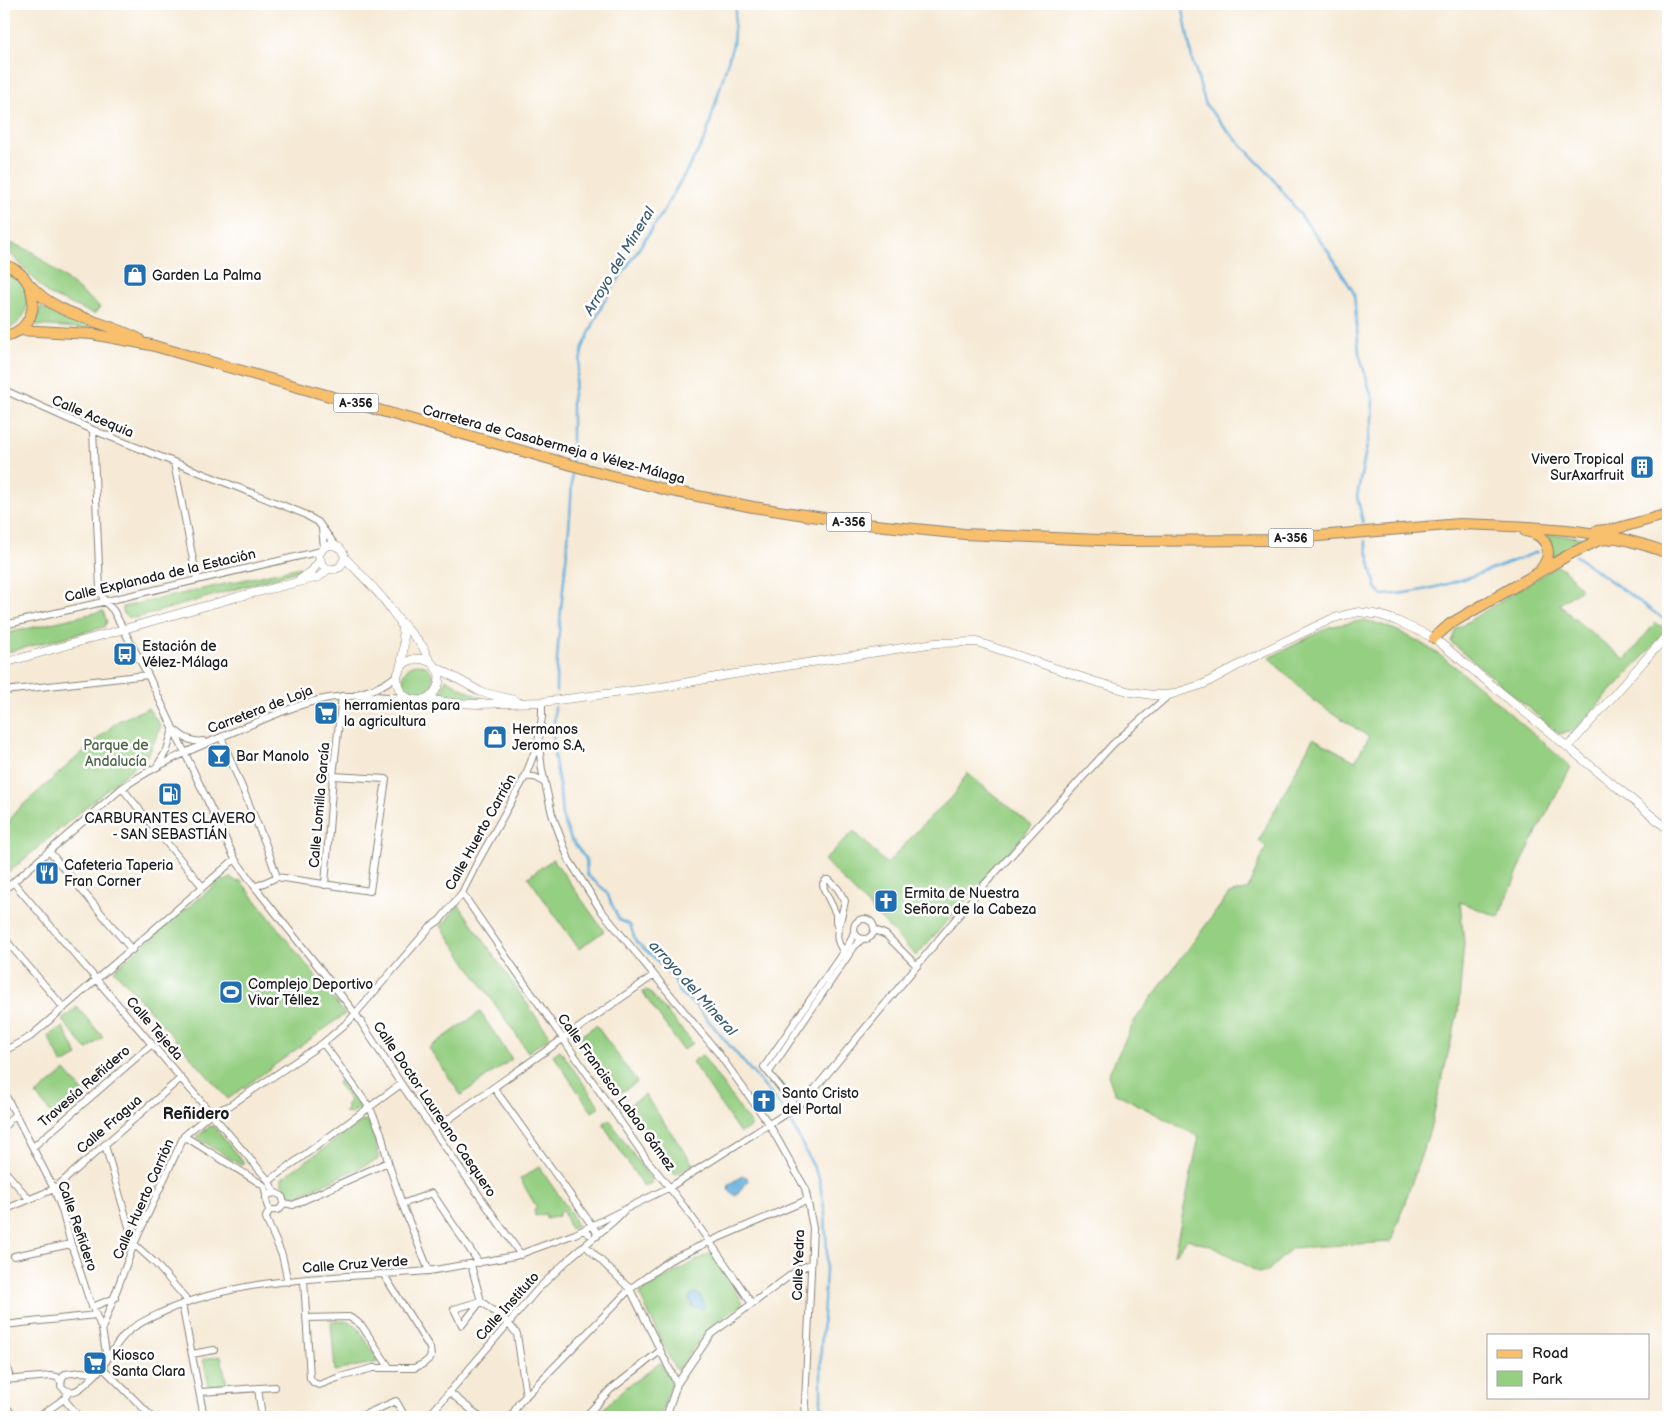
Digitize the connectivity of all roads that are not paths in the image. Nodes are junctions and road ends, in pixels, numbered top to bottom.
1 (4, 265) edge
2 (30, 285) junction
3 (19, 330) junction
4 (4, 336) edge
5 (151, 345) junction
6 (4, 390) edge
7 (93, 430) junction
8 (174, 462) junction
9 (1668, 514) edge
10 (1487, 525) junction
11 (322, 528) junction
12 (1587, 532) junction
13 (1620, 539) junction
14 (334, 545) junction
15 (323, 549) junction
16 (1668, 554) edge
17 (345, 558) junction
18 (320, 560) junction
19 (340, 567) junction
20 (328, 569) junction
21 (1538, 573) junction
22 (365, 579) junction
23 (198, 580) junction
24 (290, 584) junction
25 (104, 601) junction
26 (400, 621) junction
27 (4, 625) edge
28 (124, 630) junction
29 (1668, 634) edge
30 (1434, 638) junction
31 (4, 662) edge
32 (433, 664) junction
33 (399, 671) junction
34 (148, 675) junction
35 (4, 691) edge
36 (1169, 695) junction
37 (342, 696) junction
38 (350, 696) junction
39 (408, 698) junction
40 (424, 699) junction
41 (528, 702) junction
42 (542, 702) junction
43 (173, 729) junction
44 (221, 737) junction
45 (212, 740) junction
46 (538, 743) junction
47 (1568, 747) junction
48 (184, 752) junction
49 (156, 768) junction
50 (333, 776) junction
51 (525, 777) junction
52 (545, 784) junction
53 (122, 788) junction
54 (1668, 829) edge
55 (49, 851) junction
56 (235, 859) junction
57 (277, 877) junction
58 (14, 882) junction
59 (325, 885) junction
60 (202, 886) junction
61 (255, 887) junction
62 (4, 890) edge
63 (462, 893) junction
64 (839, 926) junction
65 (874, 930) junction
66 (854, 932) junction
67 (4, 938) edge
68 (862, 939) junction
69 (132, 950) junction
70 (844, 951) junction
71 (917, 966) junction
72 (654, 975) junction
73 (96, 980) junction
74 (64, 1008) junction
75 (355, 1013) junction
76 (563, 1039) junction
77 (323, 1043) junction
78 (152, 1044) junction
79 (4, 1051) edge
80 (766, 1069) junction
81 (181, 1078) junction
82 (401, 1084) junction
83 (494, 1088) junction
84 (4, 1092) edge
85 (796, 1107) junction
86 (370, 1108) junction
87 (211, 1113) junction
88 (15, 1114) junction
89 (769, 1124) junction
90 (4, 1127) edge
91 (433, 1130) junction
92 (184, 1136) junction
93 (104, 1146) junction
94 (33, 1147) junction
95 (388, 1162) junction
96 (4, 1170) edge
97 (269, 1181) junction
98 (670, 1187) junction
99 (54, 1189) junction
100 (274, 1192) junction
101 (266, 1198) junction
102 (29, 1199) junction
103 (807, 1200) junction
104 (284, 1203) junction
105 (402, 1204) junction
106 (626, 1208) junction
107 (270, 1209) junction
108 (4, 1210) edge
109 (591, 1225) junction
110 (581, 1230) junction
111 (597, 1236) junction
112 (588, 1240) junction
113 (711, 1241) junction
114 (71, 1244) junction
115 (134, 1244) junction
116 (521, 1255) junction
117 (14, 1256) dead end
118 (479, 1263) junction
119 (811, 1264) junction
120 (471, 1265) junction
121 (429, 1271) junction
122 (384, 1275) junction
123 (304, 1280) junction
124 (288, 1282) junction
125 (630, 1289) junction
126 (115, 1298) junction
127 (185, 1302) junction
128 (752, 1304) junction
129 (92, 1307) junction
130 (96, 1315) junction
131 (306, 1318) junction
132 (508, 1323) junction
133 (4, 1325) edge
134 (102, 1330) junction
135 (103, 1337) junction
136 (119, 1341) junction
137 (214, 1350) dead end
138 (660, 1351) junction
139 (192, 1354) junction
140 (4, 1355) edge
141 (107, 1359) junction
142 (389, 1367) junction
143 (103, 1368) junction
144 (95, 1375) junction
145 (7, 1380) edge
146 (61, 1382) junction
147 (676, 1384) junction
148 (275, 1387) dead end
149 (258, 1388) junction
150 (69, 1392) junction
151 (200, 1392) junction
152 (449, 1392) junction
153 (526, 1396) junction
154 (64, 1399) junction
155 (4, 1404) edge
156 (14, 1417) edge
157 (38, 1417) edge
158 (79, 1417) edge
159 (152, 1417) edge
160 (204, 1417) edge
161 (262, 1417) edge
162 (363, 1417) edge
163 (405, 1417) edge
164 (428, 1417) edge
165 (480, 1417) edge
166 (511, 1417) edge
167 (585, 1417) edge
168 (666, 1417) edge
169 (806, 1417) edge

1 - 2 main road, A-356
2 - 3 main road
2 - 5 main road, Carretera de Casabermeja a Vélez-Málaga / A-356
3 - 4 main road, A-356
3 - 5 main road, Carretera de Casabermeja a Vélez-Málaga / A-356
5 - 10 main road, Carretera de Casabermeja a Vélez-Málaga / A-356
6 - 7 street, Calle Acequia
7 - 8 street, Calle Acequia
7 - 25 street
8 - 11 street, Calle Acequia
8 - 23 street
9 - 12 main road
10 - 12 main road, Carretera de Casabermeja a Vélez-Málaga / A-356
10 - 21 main road
11 - 14 street, Calle Acequia
11 - 15 street
12 - 13 main road
13 - 16 main road
13 - 21 main road
14 - 15 street
14 - 17 street
15 - 18 street
15 - 23 street, Calle Explanada de la Estación
17 - 19 street
17 - 22 street
18 - 20 street
18 - 24 street
19 - 20 street
19 - 22 street
20 - 24 street
21 - 30 main road
22 - 26 street
23 - 25 street, Calle Explanada de la Estación
24 - 28 street
25 - 27 street, Calle Explanada de la Estación
25 - 28 street, Calle Doctor Laureano Casquero
26 - 32 street
26 - 33 street
28 - 31 street
28 - 34 street, Calle Doctor Laureano Casquero
29 - 47 street
30 - 36 street
30 - 47 street
32 - 33 street
32 - 40 street
32 - 41 street
33 - 38 street
33 - 39 street
34 - 35 street
34 - 43 street, Calle Doctor Laureano Casquero
36 - 42 street
36 - 71 street, Calle Cruz Verde
37 - 38 street, Carretera de Loja
37 - 44 street, Carretera de Loja
37 - 50 street, Calle Lomilla García
38 - 39 street, Carretera de Loja
39 - 40 street
40 - 41 street
41 - 42 street
42 - 46 street
43 - 45 street
43 - 48 street, Calle Doctor Laureano Casquero
43 - 49 street
44 - 45 street, Carretera de Loja
44 - 57 street
45 - 48 street, Carretera de Loja
46 - 51 street, Calle Huerto Carrión
46 - 52 street, Calle Yedra
47 - 54 street
48 - 49 street, Carretera de Loja
48 - 56 street, Calle Doctor Laureano Casquero
49 - 53 street, Carretera de Loja
50 - 59 street, Calle Lomilla García
50 - 59 street
51 - 52 street
51 - 63 street, Calle Huerto Carrión
52 - 72 street, Calle Yedra
53 - 55 street, Carretera de Loja
53 - 60 street
55 - 58 street, Carretera de Loja
55 - 69 street
56 - 60 street
56 - 61 street, Calle Doctor Laureano Casquero
57 - 59 street
57 - 61 street
58 - 62 street, Carretera de Loja
58 - 73 street, Calle Tejeda
60 - 69 street
61 - 75 street, Calle Doctor Laureano Casquero
63 - 75 street, Calle Huerto Carrión
63 - 76 street, Calle Francisco Labao Gámez
64 - 64 street
64 - 70 street
65 - 66 street
65 - 68 street
65 - 71 street
66 - 68 street
66 - 70 street
67 - 74 street
68 - 80 street
69 - 73 street
70 - 80 street
71 - 85 street, Calle Cruz Verde
72 - 76 street
72 - 89 street, Calle Yedra
73 - 74 street
73 - 78 street, Calle Tejeda
74 - 79 street
75 - 77 street, Calle Huerto Carrión
75 - 82 street, Calle Doctor Laureano Casquero
76 - 83 street
76 - 98 street, Calle Francisco Labao Gámez
77 - 86 street
77 - 87 street, Calle Huerto Carrión
78 - 81 street, Calle Tejeda
78 - 94 street, Travesía Reñidero
80 - 85 street
81 - 87 street, Calle Tejeda
81 - 93 street, Calle Fragua
82 - 86 street
82 - 91 street, Calle Doctor Laureano Casquero
83 - 91 street
83 - 109 street
84 - 88 street, Calle Reñidero
85 - 89 street, Calle Cruz Verde
86 - 95 street
86 - 97 street
87 - 92 street, Calle Huerto Carrión
87 - 97 street, Calle Tejeda
88 - 90 street
88 - 94 street, Calle Reñidero
89 - 98 street, Calle Cruz Verde
89 - 103 street, Calle Yedra
91 - 116 street, Calle Doctor Laureano Casquero
92 - 101 street
92 - 115 street, Calle Huerto Carrión
93 - 99 street, Calle Fragua
93 - 115 street
94 - 99 street, Calle Reñidero
95 - 104 street
95 - 105 street
96 - 102 street
97 - 100 street, Calle Tejeda
98 - 106 street, Calle Cruz Verde
98 - 113 street, Calle Francisco Labao Gámez
99 - 102 street, Calle Fragua
99 - 114 street, Calle Reñidero
100 - 101 street
100 - 104 street
101 - 107 street
102 - 108 street, Calle Fragua
103 - 113 street
103 - 119 street, Calle Yedra
104 - 107 street
105 - 118 street
105 - 121 street
106 - 109 street, Calle Cruz Verde
106 - 111 street, Calle Cruz Verde
107 - 124 street
109 - 110 street, Calle Cruz Verde
109 - 111 street
109 - 112 street
110 - 112 street
110 - 116 street, Calle Cruz Verde
111 - 112 street, Calle Cruz Verde
112 - 125 street
112 - 132 street, Calle Instituto
113 - 125 street
113 - 128 street, Calle Francisco Labao Gámez
114 - 117 street
114 - 129 street, Calle Reñidero
115 - 126 street, Calle Huerto Carrión
115 - 127 street
116 - 118 street, Calle Cruz Verde
118 - 120 street, Calle Cruz Verde
119 - 128 street
119 - 169 street, Calle Yedra
120 - 121 street, Calle Cruz Verde
120 - 132 street
121 - 122 street, Calle Cruz Verde
122 - 123 street, Calle Cruz Verde
122 - 142 street
123 - 124 street, Calle Cruz Verde
123 - 131 street
124 - 127 street, Calle Cruz Verde
125 - 138 street
125 - 153 street
126 - 129 street
126 - 134 street, Calle Huerto Carrión
127 - 136 street, Calle Cruz Verde
127 - 139 street
128 - 147 street
129 - 130 street, Calle Reñidero
130 - 133 street
130 - 134 street, Calle Reñidero
131 - 142 street
131 - 142 street
132 - 152 street, Calle Instituto
132 - 153 street
134 - 135 street, Calle Reñidero
135 - 136 street
135 - 141 street, Calle Reñidero
136 - 141 street, Calle Cruz Verde
137 - 139 street
138 - 147 street
138 - 167 street
139 - 151 street
140 - 145 street
141 - 143 street, Calle Cruz Verde
143 - 144 street
143 - 159 street
144 - 146 street
144 - 150 street
145 - 146 street
146 - 150 street
147 - 168 street
148 - 149 street
149 - 151 street
149 - 161 street
150 - 154 street
151 - 160 street
152 - 164 street, Calle Instituto
152 - 165 street
153 - 166 street
154 - 157 street
154 - 158 street
155 - 156 street
162 - 163 street

